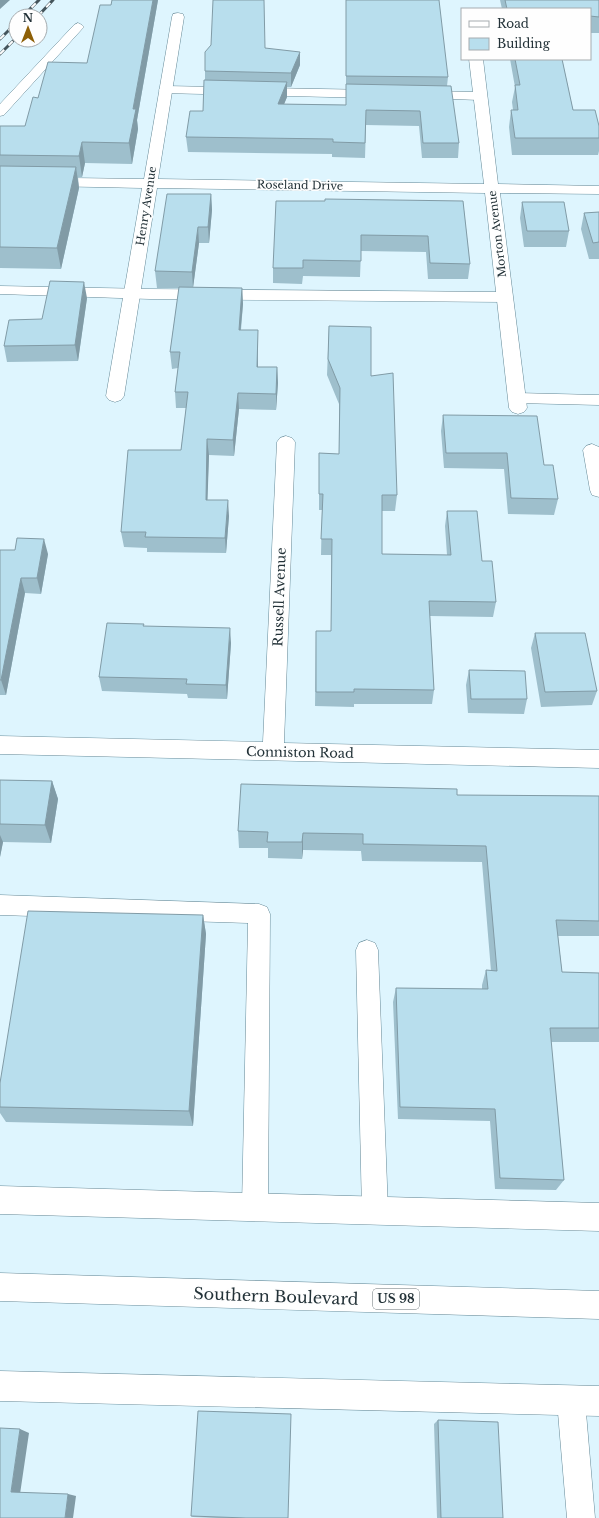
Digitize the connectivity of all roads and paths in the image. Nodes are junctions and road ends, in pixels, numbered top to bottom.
1 (178, 17) dead end
2 (78, 27) dead end
3 (476, 60) edge
4 (166, 90) junction
5 (384, 94) edge
6 (416, 95) edge
7 (480, 96) junction
8 (0, 112) edge
9 (0, 181) edge
10 (150, 183) junction
11 (491, 189) junction
12 (599, 190) edge
13 (0, 290) edge
14 (132, 294) junction
15 (504, 297) junction
16 (115, 396) dead end
17 (597, 400) dead end
18 (517, 403) joint
19 (286, 442) dead end
20 (592, 450) dead end
21 (599, 490) edge
22 (0, 745) edge
23 (273, 752) junction
24 (599, 760) edge
25 (0, 905) edge
26 (367, 950) dead end
27 (0, 1200) edge
28 (254, 1207) junction
29 (374, 1211) junction
30 (599, 1217) edge
31 (0, 1287) edge
32 (599, 1305) edge
33 (0, 1386) edge
34 (571, 1401) junction
35 (599, 1401) edge
36 (581, 1518) edge

1 - 4 street, Henry Avenue
2 - 8 lane
3 - 7 street, Morton Avenue
4 - 5 lane
4 - 10 street, Henry Avenue
6 - 7 lane
7 - 11 street, Morton Avenue
9 - 10 street, Roseland Drive
10 - 11 street, Roseland Drive
10 - 14 street, Henry Avenue
11 - 12 street, Roseland Drive
11 - 15 street, Morton Avenue
13 - 14 lane
14 - 15 lane
14 - 16 street, Henry Avenue
15 - 18 street, Morton Avenue
17 - 18 lane
19 - 23 street, Russell Avenue
20 - 21 street
22 - 23 street, Conniston Road
23 - 24 street, Conniston Road
25 - 28 lane
26 - 29 lane
27 - 28 street
28 - 29 street
29 - 30 street
31 - 32 street, Southern Boulevard / US 98
33 - 34 street
34 - 35 street
34 - 36 lane

